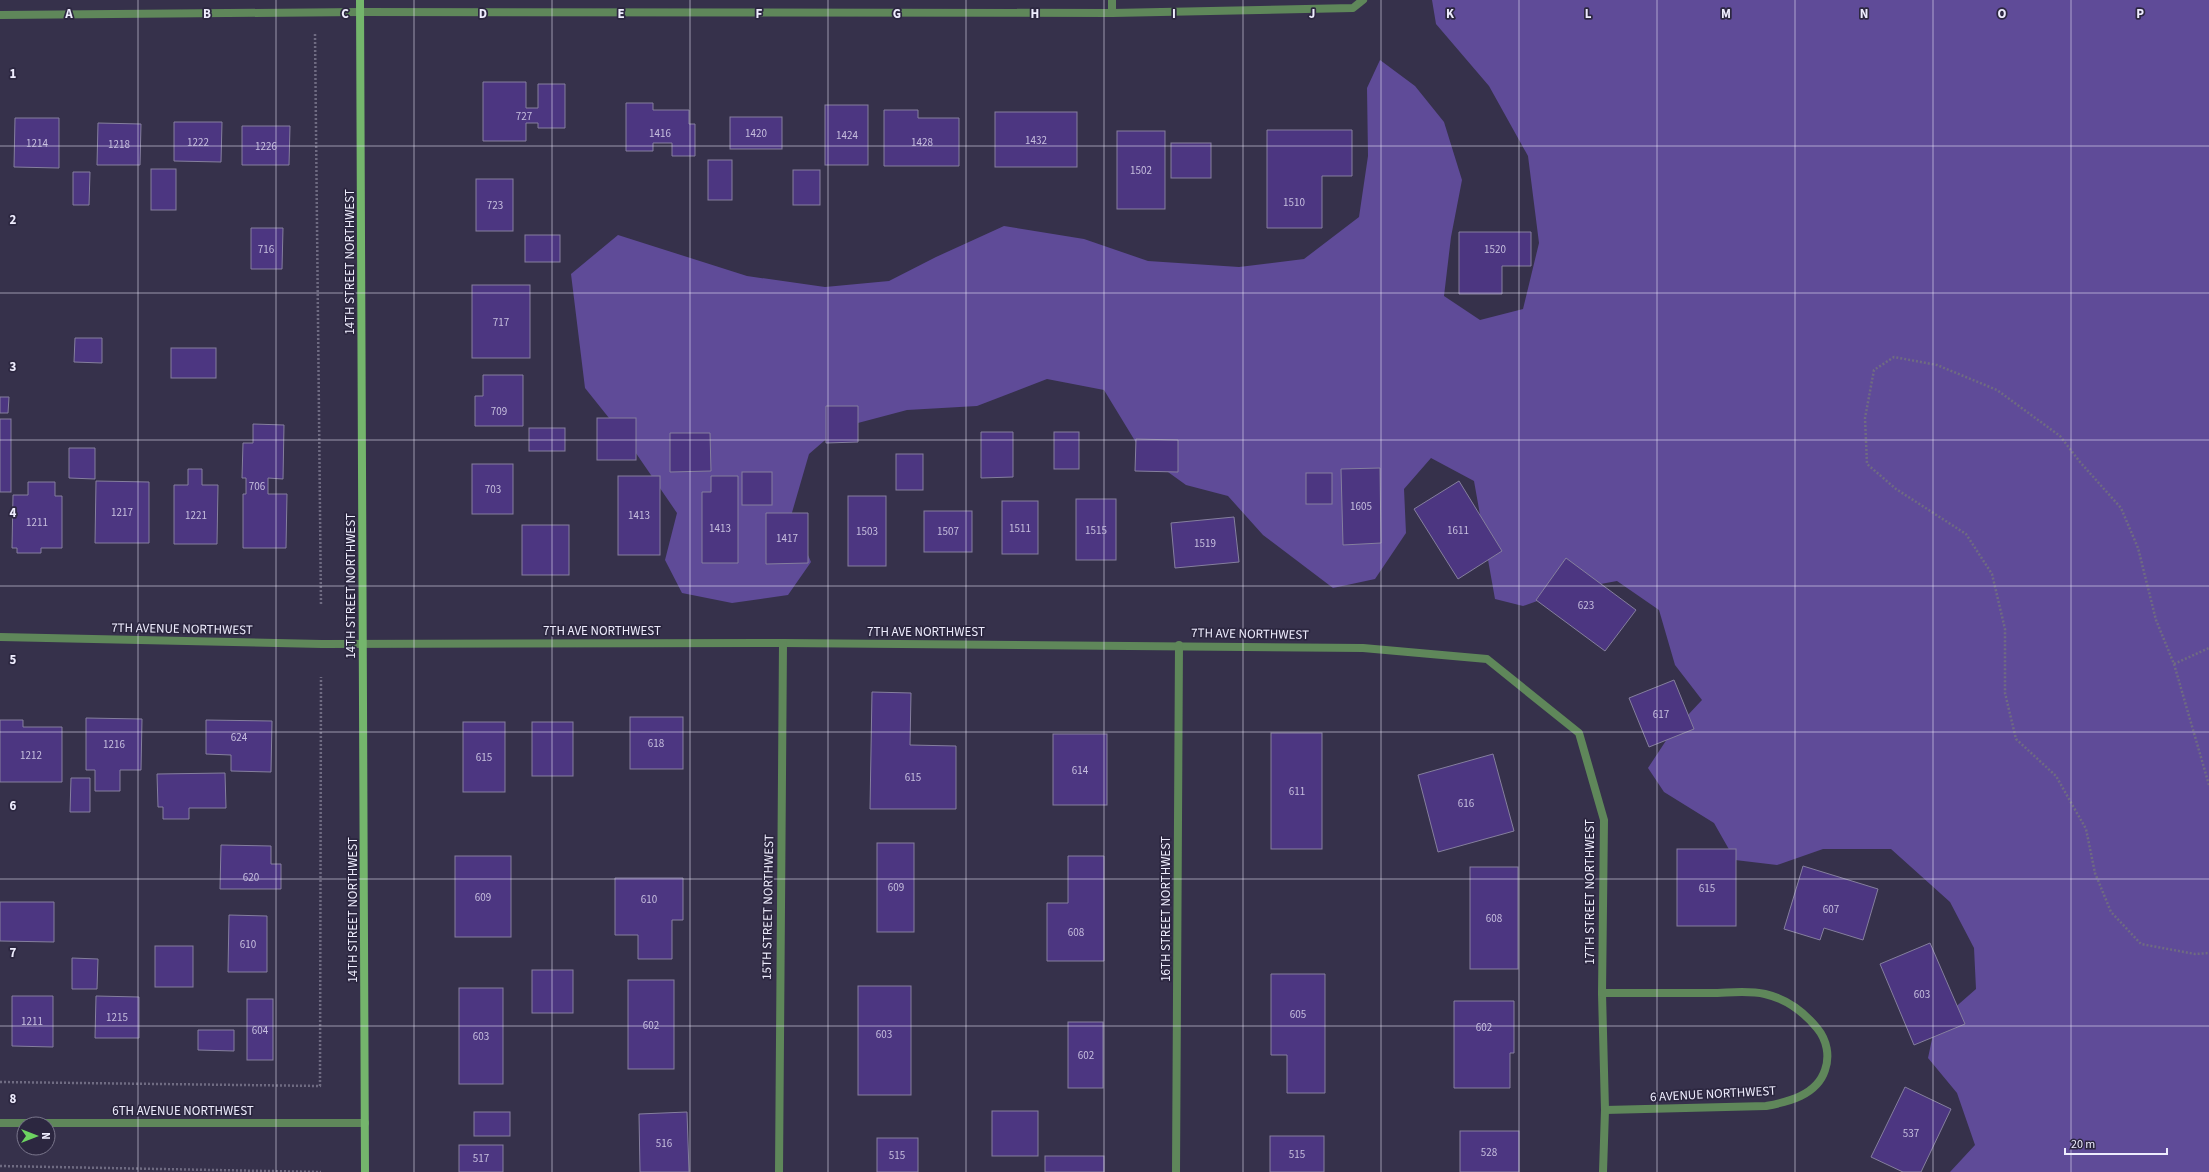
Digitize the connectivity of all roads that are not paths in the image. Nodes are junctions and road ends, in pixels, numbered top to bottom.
1 (360, 0) edge
2 (1112, 0) edge
3 (1363, 0) edge
4 (360, 12) junction
5 (1112, 13) junction
6 (0, 15) edge
7 (0, 637) edge
8 (783, 643) junction
9 (364, 644) junction
10 (1179, 645) junction
11 (1488, 659) joint
12 (1602, 993) junction
13 (1605, 1110) junction
14 (0, 1123) edge
15 (365, 1124) junction
16 (365, 1172) edge
17 (778, 1172) edge
18 (1176, 1172) edge
19 (1603, 1172) edge

1 - 4 street, 14TH STREET NORTHWEST
2 - 5 street
3 - 5 street
4 - 5 street
4 - 6 street
4 - 9 street, 14TH STREET NORTHWEST
7 - 9 street, 7TH AVENUE NORTHWEST
8 - 9 street, 7TH AVE NORTHWEST
8 - 10 street, 7TH AVE NORTHWEST
8 - 17 street, 15TH STREET NORTHWEST
9 - 15 street, 14TH STREET NORTHWEST
10 - 11 street, 7TH AVE NORTHWEST
10 - 18 street, 16TH STREET NORTHWEST
11 - 12 street, 17TH STREET NORTHWEST
12 - 13 street, 17TH STREET NORTHWEST
12 - 13 street, 6 AVENUE NORTHWEST
13 - 19 street, 17TH STREET NORTHWEST
14 - 15 street, 6TH AVENUE NORTHWEST
15 - 16 street, 14TH STREET NORTHWEST

